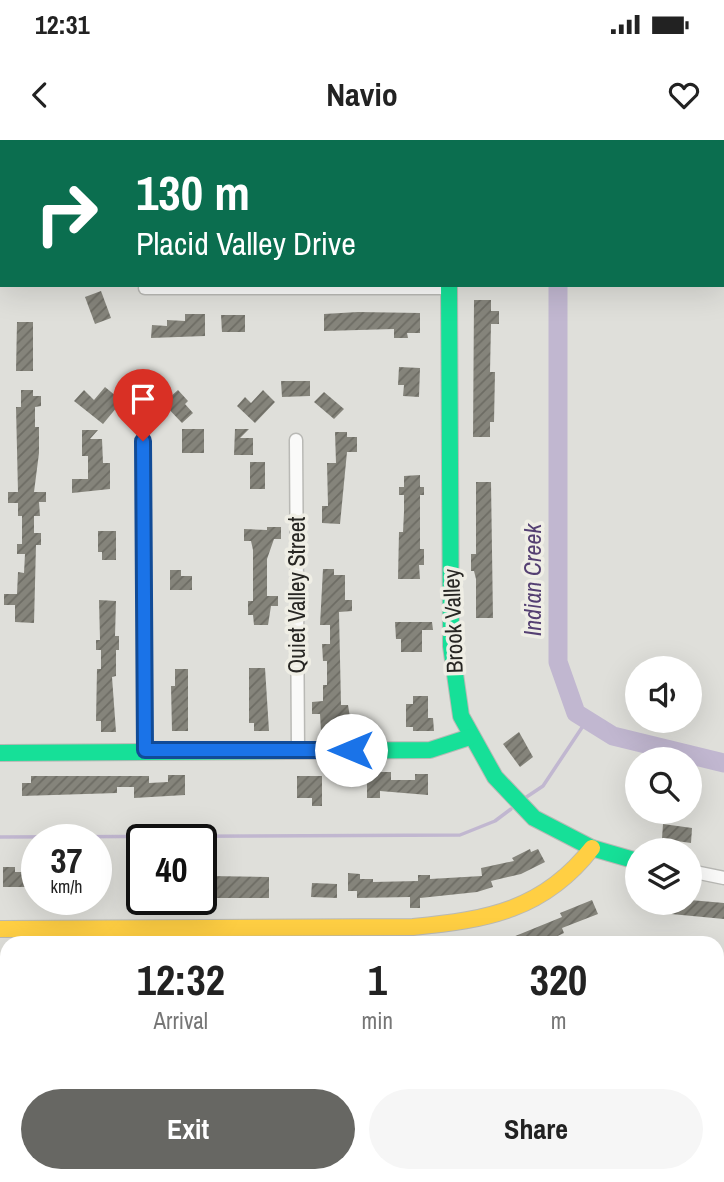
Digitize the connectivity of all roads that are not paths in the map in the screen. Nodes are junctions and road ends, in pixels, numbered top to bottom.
1 (449, 287) edge
2 (145, 288) dead end
3 (296, 440) dead end
4 (143, 441) dead end
5 (470, 737) junction
6 (145, 750) junction
7 (298, 750) junction
8 (0, 753) edge
9 (593, 848) junction
10 (625, 857) edge
11 (702, 873) edge
12 (724, 878) edge
13 (0, 929) edge

1 - 2 street
1 - 5 street, Brook Valley
3 - 7 street, Quiet Valley Street
4 - 6 street
5 - 7 street
5 - 9 street, Brook Valley
6 - 7 street
6 - 8 street
9 - 10 street, Brook Valley
9 - 13 street
11 - 12 street

